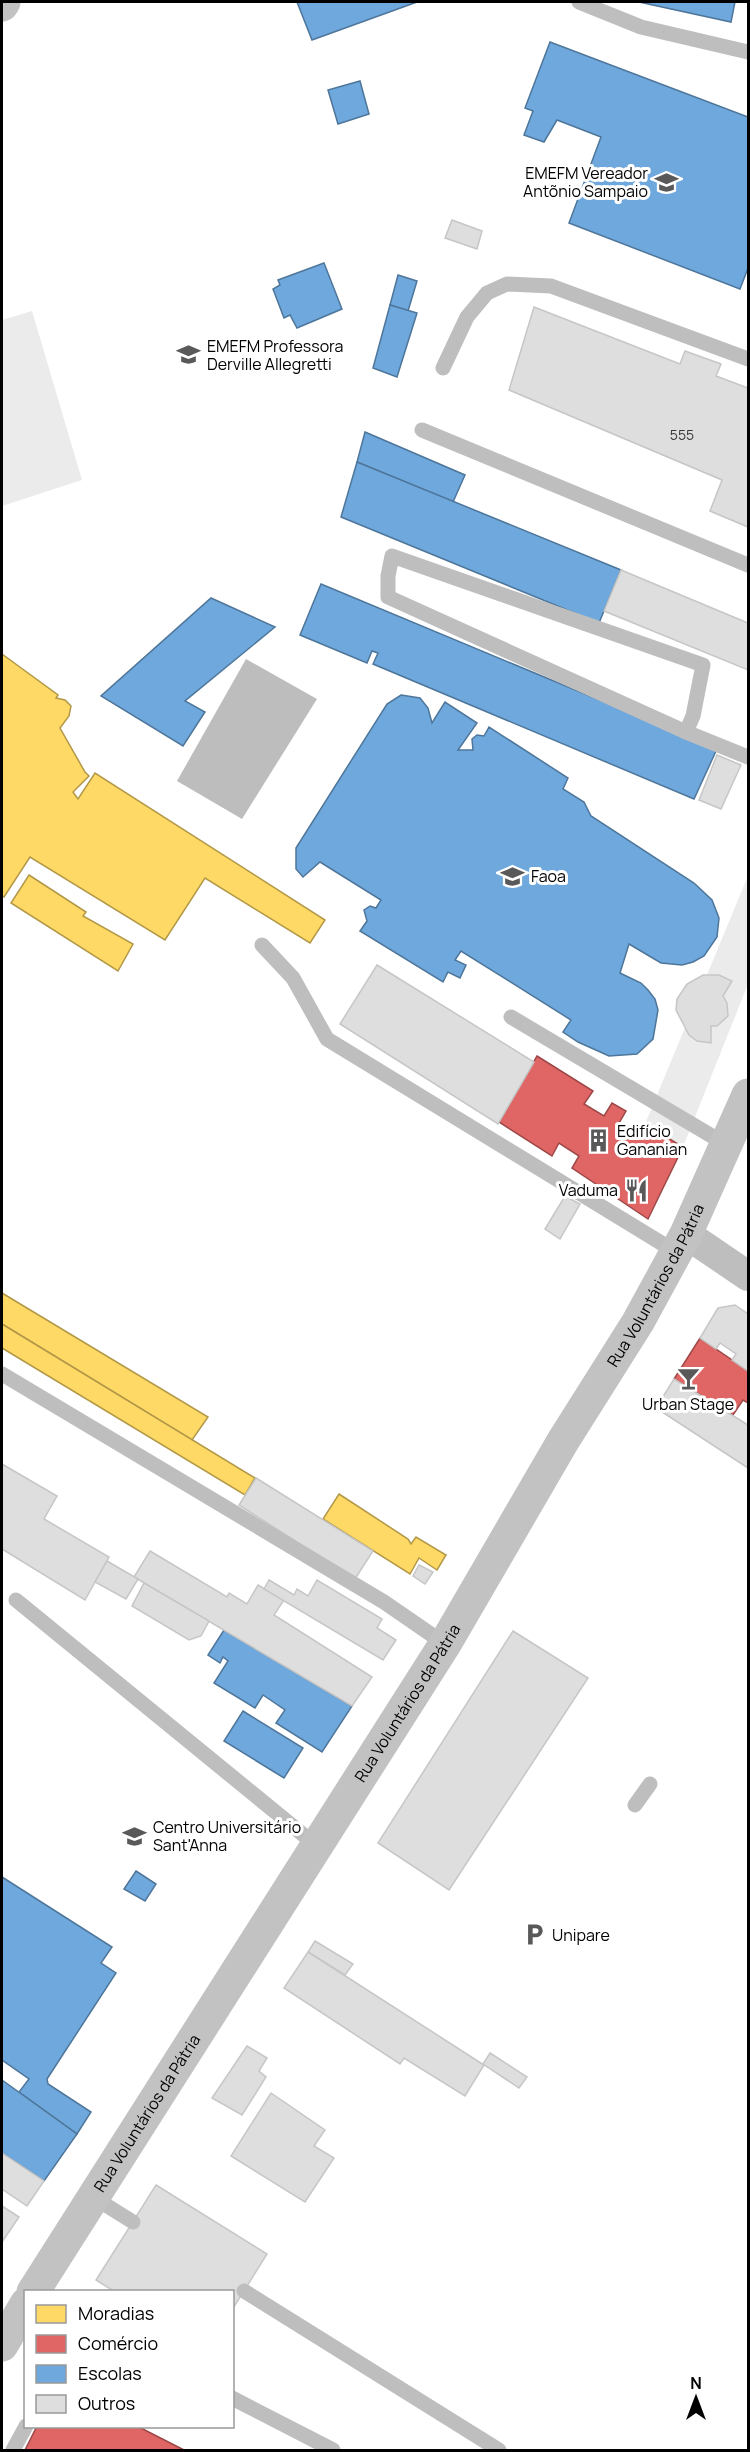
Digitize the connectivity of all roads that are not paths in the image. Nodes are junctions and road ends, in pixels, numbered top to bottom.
1 (579, 2) edge
2 (748, 52) edge
3 (748, 359) edge
4 (443, 368) dead end
5 (422, 430) dead end
6 (748, 565) edge
7 (686, 732) junction
8 (748, 757) edge
9 (262, 945) dead end
10 (511, 1017) dead end
11 (748, 1095) edge
12 (728, 1144) junction
13 (681, 1243) junction
14 (748, 1276) edge
15 (2, 1374) edge
16 (16, 1600) dead end
17 (445, 1644) junction
18 (650, 1784) dead end
19 (635, 1805) dead end
20 (317, 1846) junction
21 (93, 2197) junction
22 (133, 2222) dead end
23 (39, 2290) edge
24 (244, 2291) dead end
25 (24, 2313) edge
26 (2, 2345) edge
27 (234, 2399) edge
28 (25, 2428) edge
29 (13, 2451) edge
30 (333, 2451) edge
31 (499, 2451) edge

1 - 2 lane
3 - 4 lane
5 - 6 lane
7 - 7 lane
7 - 8 lane
9 - 13 lane
10 - 12 lane
11 - 12 main road, Rua Voluntários da Pátria
12 - 13 main road, Rua Voluntários da Pátria
13 - 14 street
13 - 17 main road, Rua Voluntários da Pátria
15 - 17 lane
16 - 20 lane
17 - 20 main road, Rua Voluntários da Pátria
18 - 19 lane
20 - 21 main road, Rua Voluntários da Pátria
21 - 22 lane
21 - 23 main road, Rua Voluntários da Pátria
24 - 31 lane
25 - 26 main road, Rua Voluntários da Pátria
27 - 30 lane
28 - 29 lane

